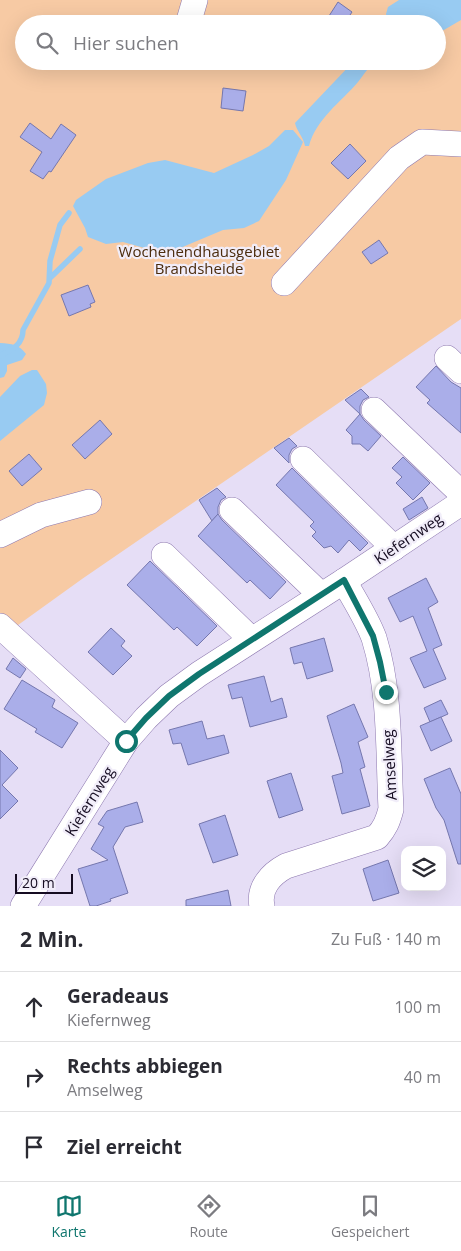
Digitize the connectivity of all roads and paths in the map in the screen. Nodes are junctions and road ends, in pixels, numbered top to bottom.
1 (195, 0) edge
2 (191, 15) edge
3 (461, 144) edge
4 (284, 283) dead end
5 (374, 410) dead end
6 (303, 459) dead end
7 (461, 493) edge
8 (89, 502) dead end
9 (461, 503) edge
10 (232, 510) dead end
11 (0, 535) edge
12 (394, 548) junction
13 (164, 555) dead end
14 (344, 580) junction
15 (321, 595) junction
16 (0, 626) edge
17 (251, 640) junction
18 (126, 741) junction
19 (23, 906) edge
20 (262, 906) edge

1 - 2 street
3 - 4 street
5 - 7 street
6 - 12 street
8 - 11 street
9 - 12 street, Kiefernweg
10 - 15 street
12 - 14 street, Kiefernweg
13 - 17 street
14 - 15 street, Kiefernweg
14 - 20 street, Amselweg
15 - 17 street, Kiefernweg
16 - 18 street
17 - 18 street, Kiefernweg
18 - 19 street, Kiefernweg

